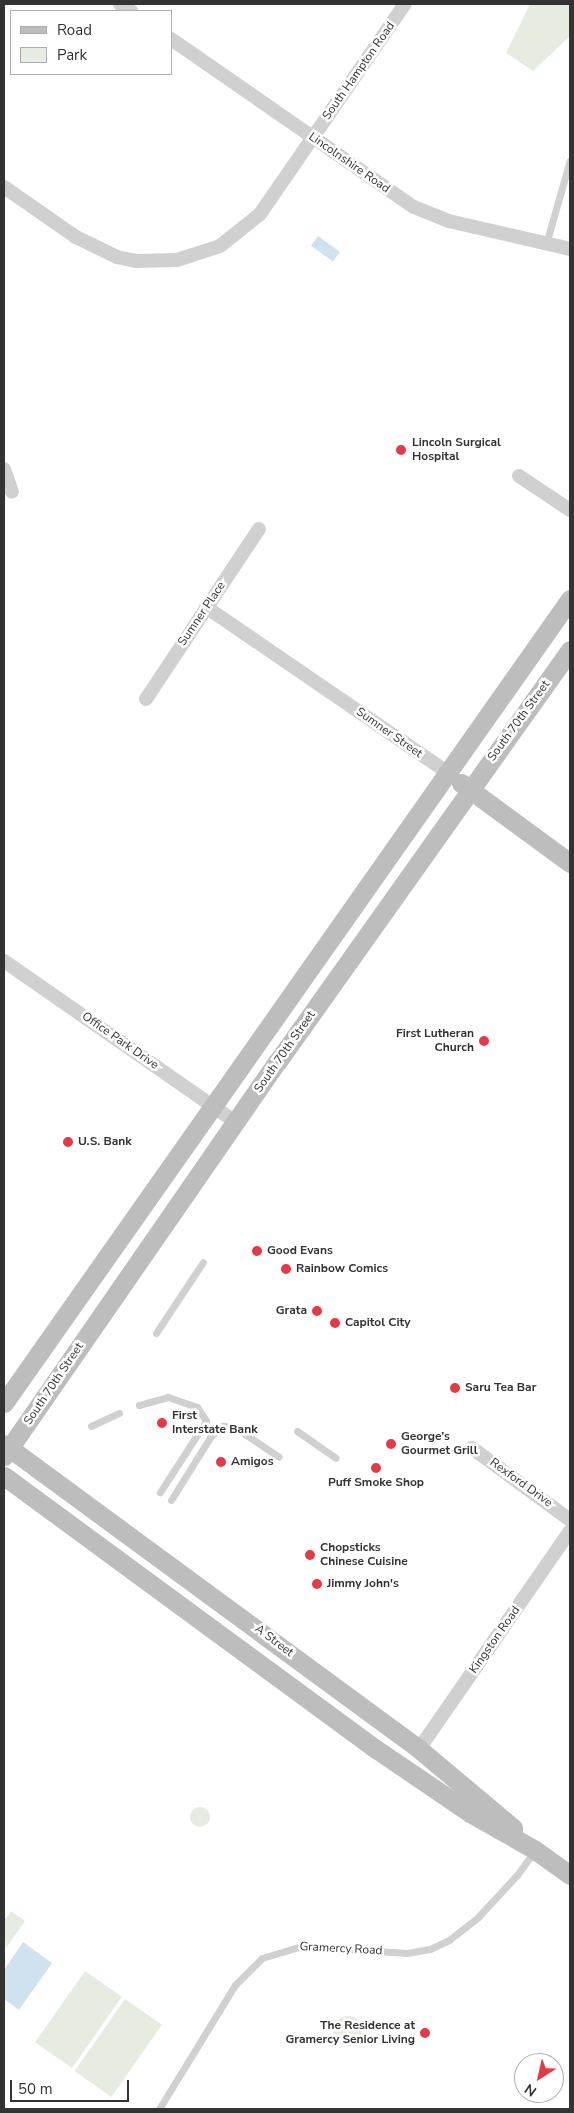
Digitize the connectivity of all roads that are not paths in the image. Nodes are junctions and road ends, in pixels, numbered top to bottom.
1 (405, 4) edge
2 (172, 40) edge
3 (313, 138) junction
4 (570, 160) edge
5 (4, 187) edge
6 (546, 245) junction
7 (570, 249) edge
8 (570, 260) edge
9 (4, 469) edge
10 (519, 476) dead end
11 (12, 492) dead end
12 (570, 510) edge
13 (259, 529) dead end
14 (570, 599) edge
15 (206, 607) junction
16 (570, 650) edge
17 (146, 699) dead end
18 (448, 773) junction
19 (470, 790) junction
20 (570, 863) edge
21 (4, 961) edge
22 (213, 1106) junction
23 (236, 1122) junction
24 (203, 1262) dead end
25 (156, 1333) dead end
26 (4, 1404) edge
27 (139, 1405) dead end
28 (119, 1413) dead end
29 (91, 1426) dead end
30 (297, 1431) dead end
31 (472, 1448) dead end
32 (6, 1449) edge
33 (279, 1457) dead end
34 (336, 1458) dead end
35 (4, 1476) edge
36 (160, 1492) dead end
37 (171, 1500) dead end
38 (570, 1520) edge
39 (570, 1531) edge
40 (419, 1749) junction
41 (535, 1850) junction
42 (570, 1875) edge
43 (159, 2109) edge

1 - 3 street, South Hampton Road
2 - 3 street, Lincolnshire Road
3 - 5 street, South Hampton Road
3 - 6 street, Lincolnshire Road
4 - 6 lane
6 - 7 street, Lincolnshire Road
6 - 8 street, Lincolnshire Road
9 - 11 street
10 - 12 street
13 - 15 street, Sumner Place
14 - 18 main road
15 - 17 street, Sumner Place
15 - 18 street, Sumner Street
16 - 19 main road, South 70th Street
18 - 19 main road, Sumner Street
18 - 22 main road
19 - 20 main road, Sumner Street
19 - 23 main road, South 70th Street
21 - 22 street, Office Park Drive
22 - 23 street, Office Park Drive
22 - 26 main road
23 - 32 main road, South 70th Street
24 - 25 lane
27 - 36 lane
28 - 29 lane
30 - 34 lane
31 - 38 street, Rexford Drive
32 - 40 main road, A Street
33 - 37 lane
35 - 41 main road, A Street
39 - 40 street, Kingston Road
40 - 41 main road, A Street
41 - 42 main road, A Street
41 - 43 lane, Gramercy Road

